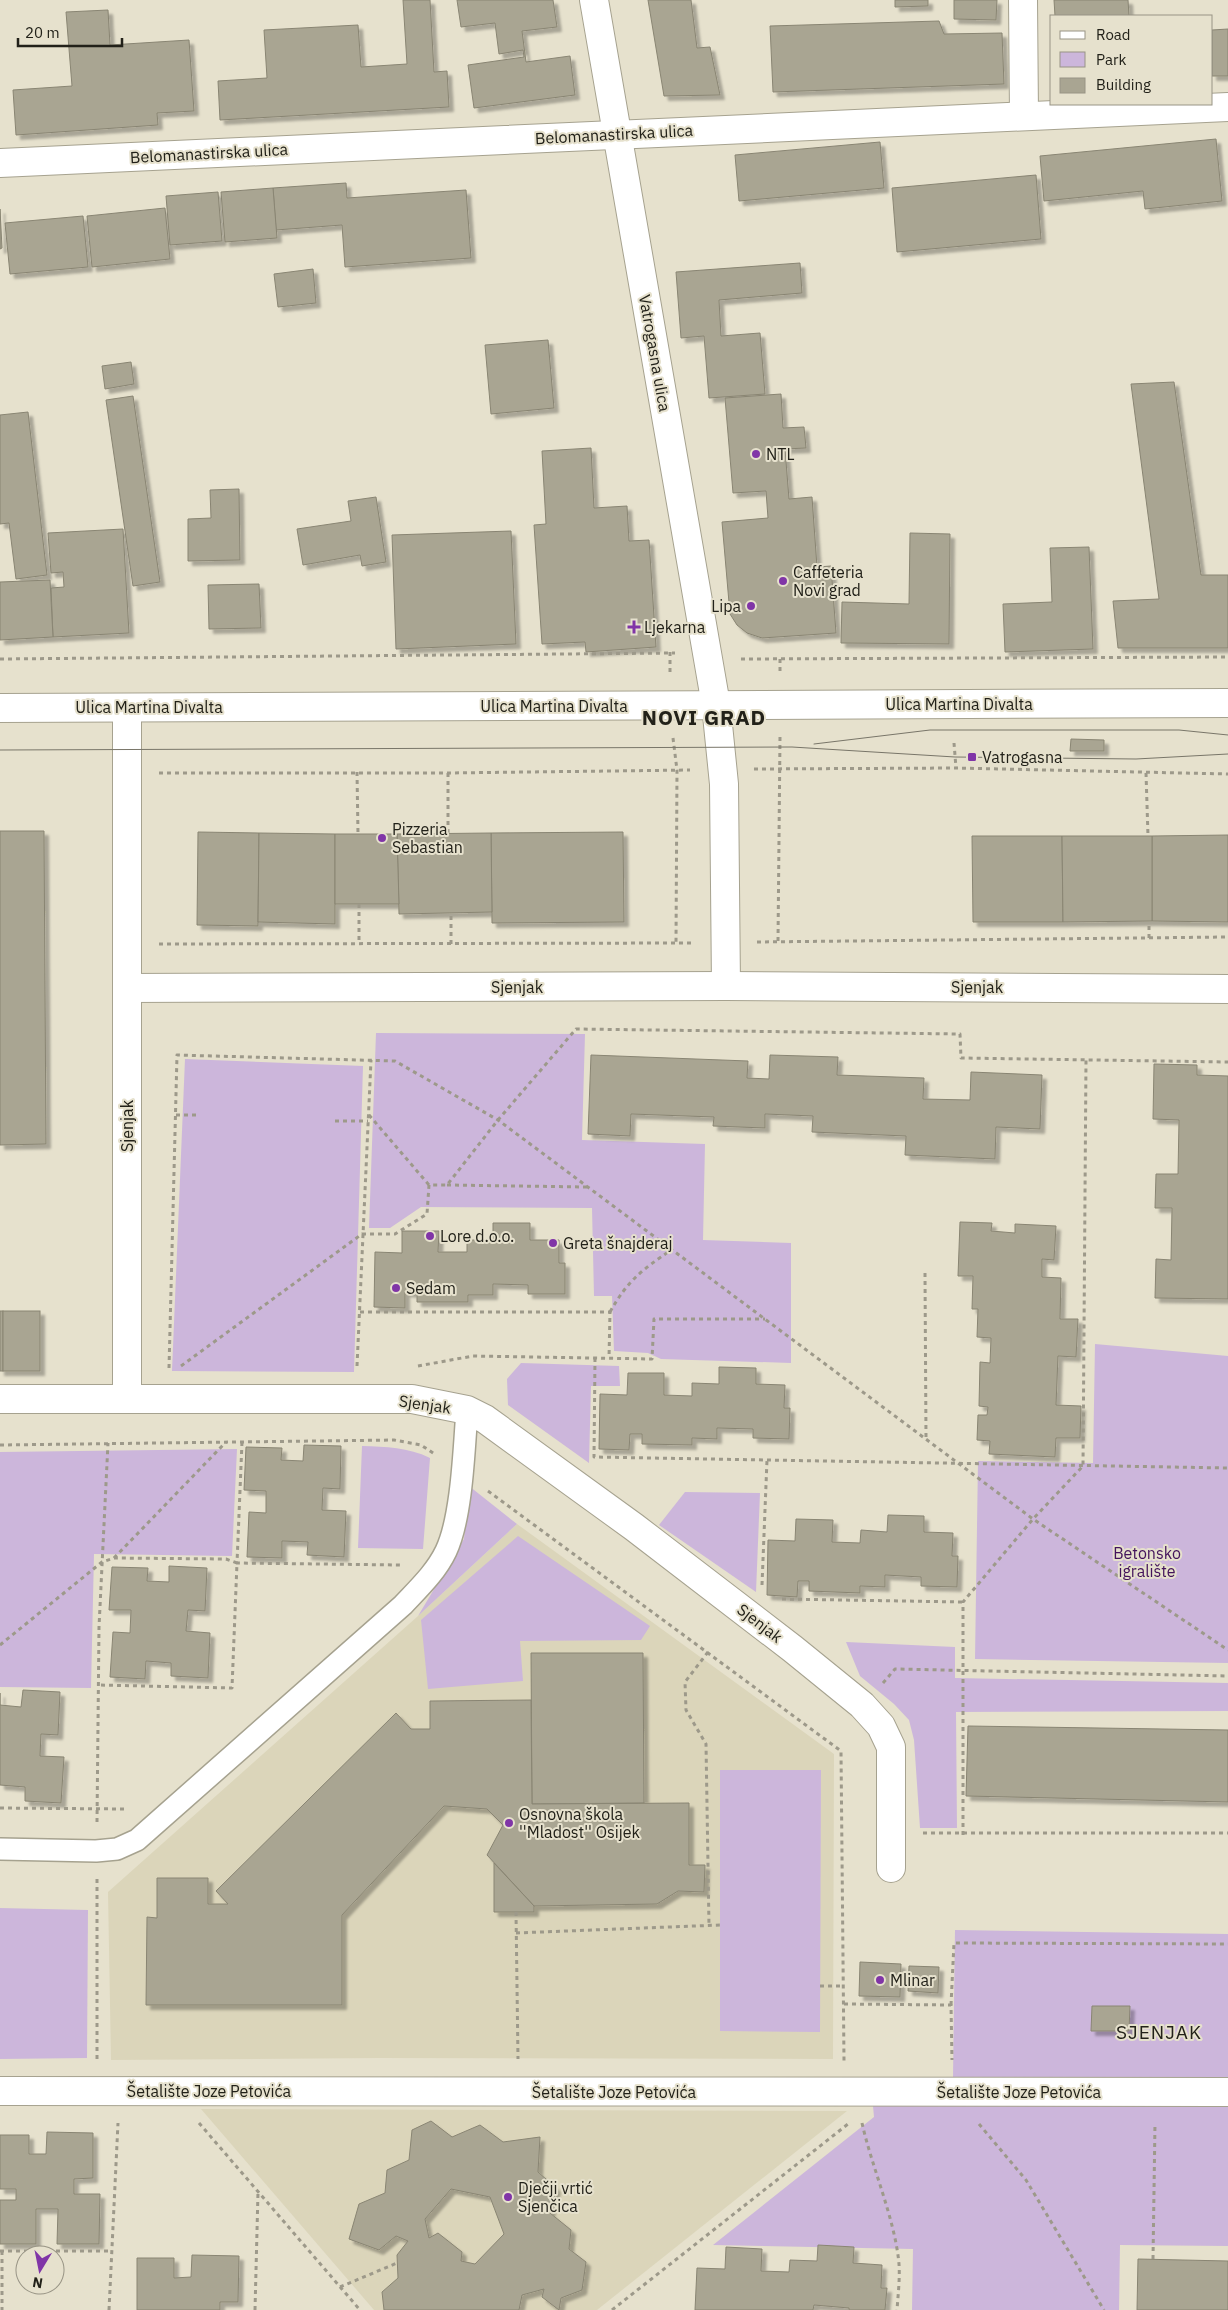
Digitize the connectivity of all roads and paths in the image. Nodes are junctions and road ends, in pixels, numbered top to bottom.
1 (594, 0) edge
2 (1023, 0) edge
3 (1228, 107) edge
4 (1024, 116) junction
5 (616, 134) junction
6 (0, 163) edge
7 (670, 652) junction
8 (1228, 657) edge
9 (0, 659) edge
10 (708, 659) junction
11 (780, 659) junction
12 (1228, 703) edge
13 (670, 705) junction
14 (716, 705) junction
15 (780, 705) junction
16 (0, 708) edge
17 (127, 708) junction
18 (954, 743) dead end
19 (956, 768) junction
20 (724, 769) junction
21 (780, 769) junction
22 (677, 770) junction
23 (357, 772) junction
24 (157, 773) dead end
25 (448, 773) junction
26 (1146, 773) junction
27 (1228, 774) edge
28 (448, 833) dead end
29 (358, 834) dead end
30 (1148, 836) dead end
31 (359, 904) dead end
32 (451, 913) dead end
33 (1149, 922) dead end
34 (1228, 937) edge
35 (1149, 938) junction
36 (778, 941) junction
37 (676, 942) junction
38 (725, 943) junction
39 (150, 944) dead end
40 (359, 944) junction
41 (451, 944) junction
42 (726, 986) junction
43 (127, 988) junction
44 (1228, 988) edge
45 (1086, 1059) junction
46 (371, 1060) junction
47 (1228, 1062) edge
48 (368, 1114) junction
49 (176, 1115) junction
50 (196, 1115) dead end
51 (498, 1120) junction
52 (335, 1121) dead end
53 (368, 1122) junction
54 (428, 1185) junction
55 (447, 1185) junction
56 (588, 1187) junction
57 (362, 1234) junction
58 (671, 1250) junction
59 (926, 1273) dead end
60 (360, 1312) junction
61 (610, 1312) junction
62 (765, 1319) junction
63 (595, 1358) junction
64 (608, 1358) junction
65 (415, 1366) dead end
66 (357, 1368) dead end
67 (177, 1370) dead end
68 (127, 1387) junction
69 (0, 1398) edge
70 (467, 1410) junction
71 (926, 1438) junction
72 (226, 1442) junction
73 (242, 1442) junction
74 (108, 1443) junction
75 (0, 1445) edge
76 (766, 1460) junction
77 (960, 1463) junction
78 (1083, 1466) junction
79 (1228, 1468) edge
80 (462, 1471) junction
81 (1033, 1519) junction
82 (114, 1558) junction
83 (102, 1562) junction
84 (237, 1563) junction
85 (409, 1565) dead end
86 (762, 1590) dead end
87 (781, 1599) dead end
88 (963, 1602) junction
89 (0, 1645) edge
90 (1228, 1650) edge
91 (708, 1652) junction
92 (964, 1670) junction
93 (1228, 1676) edge
94 (98, 1685) junction
95 (862, 1705) junction
96 (892, 1833) junction
97 (1228, 1833) edge
98 (963, 1834) junction
99 (0, 1849) edge
100 (96, 1850) junction
101 (891, 1868) dead end
102 (516, 1912) dead end
103 (720, 1925) dead end
104 (709, 1926) junction
105 (516, 1933) junction
106 (1228, 1944) edge
107 (820, 1986) dead end
108 (844, 1986) junction
109 (844, 2004) junction
110 (951, 2005) junction
111 (0, 2091) edge
112 (108, 2091) junction
113 (171, 2091) junction
114 (518, 2092) junction
115 (952, 2092) junction
116 (1156, 2092) junction
117 (1228, 2092) edge
118 (855, 2100) junction
119 (258, 2192) junction
120 (1, 2251) edge
121 (112, 2251) junction
122 (1153, 2259) dead end
123 (397, 2263) dead end
124 (340, 2287) junction
125 (2, 2310) edge
126 (109, 2310) edge
127 (255, 2310) edge
128 (360, 2310) edge
129 (612, 2310) edge
130 (897, 2310) edge
131 (1104, 2310) edge

1 - 5 street, Vatrogasna ulica
2 - 4 street
3 - 4 street, Belomanastirska ulica
4 - 5 street, Belomanastirska ulica
5 - 6 street, Belomanastirska ulica
5 - 10 street, Vatrogasna ulica
7 - 9 path
7 - 10 path
7 - 13 path
8 - 11 path
10 - 11 path
10 - 14 street, Vatrogasna ulica
11 - 15 path
12 - 15 street, Ulica Martina Divalta
13 - 14 street, Ulica Martina Divalta
13 - 17 street, Ulica Martina Divalta
13 - 22 path
14 - 15 street, Ulica Martina Divalta
14 - 20 street
15 - 21 path
16 - 17 street, Ulica Martina Divalta
17 - 43 street, Sjenjak
18 - 19 path
19 - 21 path
19 - 26 path
20 - 21 path
20 - 22 path
20 - 38 street
21 - 36 path
22 - 25 path
22 - 37 path
23 - 24 path
23 - 25 path
23 - 29 path
25 - 28 path
26 - 27 path
26 - 30 path
31 - 40 path
32 - 41 path
33 - 35 path
34 - 35 path
35 - 36 path
36 - 38 path
37 - 38 path
37 - 41 path
38 - 42 street
39 - 40 path
40 - 41 path
42 - 43 street, Sjenjak
42 - 44 street, Sjenjak
43 - 68 street, Sjenjak
45 - 47 path
45 - 51 path
45 - 78 path
46 - 48 path
46 - 49 path
46 - 51 path
48 - 53 path
48 - 54 path
49 - 50 path
49 - 68 path
51 - 55 path
51 - 56 path
52 - 53 path
53 - 57 path
54 - 55 path
54 - 57 path
55 - 56 path
56 - 58 path
57 - 60 path
57 - 67 path
58 - 61 path
58 - 62 path
59 - 71 path
60 - 61 path
60 - 66 path
61 - 64 path
62 - 64 path
62 - 71 path
63 - 64 path
63 - 65 path
63 - 76 path
68 - 69 street
68 - 70 street, Sjenjak
70 - 80 lane
70 - 95 street, Sjenjak
71 - 77 path
72 - 73 path
72 - 74 path
72 - 82 path
73 - 80 path
73 - 84 path
74 - 75 path
74 - 83 path
76 - 77 path
76 - 86 path
77 - 78 path
77 - 81 path
78 - 79 path
78 - 81 path
80 - 91 path
80 - 100 lane
81 - 88 path
81 - 90 path
82 - 83 path
82 - 84 path
83 - 89 path
83 - 94 path
84 - 85 path
84 - 94 path
87 - 88 path
88 - 92 path
91 - 104 path
91 - 108 path
92 - 93 path
92 - 95 path
92 - 98 path
94 - 100 path
95 - 96 street, Sjenjak
96 - 98 path
96 - 101 street, Sjenjak
97 - 98 path
99 - 100 lane
100 - 112 path
102 - 105 path
103 - 104 path
104 - 105 path
105 - 114 path
106 - 110 path
107 - 108 path
108 - 109 path
109 - 110 path
109 - 118 path
110 - 115 path
111 - 112 street, Šetalište Joze Petovića
112 - 113 street, Šetalište Joze Petovića
112 - 121 path
113 - 114 street, Šetalište Joze Petovića
113 - 119 path
114 - 118 street, Šetalište Joze Petovića
115 - 116 street, Šetalište Joze Petovića
115 - 118 street, Šetalište Joze Petovića
115 - 131 path
116 - 117 street, Šetalište Joze Petovića
116 - 122 path
118 - 129 path
118 - 130 path
119 - 124 path
119 - 127 path
120 - 121 path
120 - 125 path
121 - 126 path
123 - 124 path
124 - 128 path

